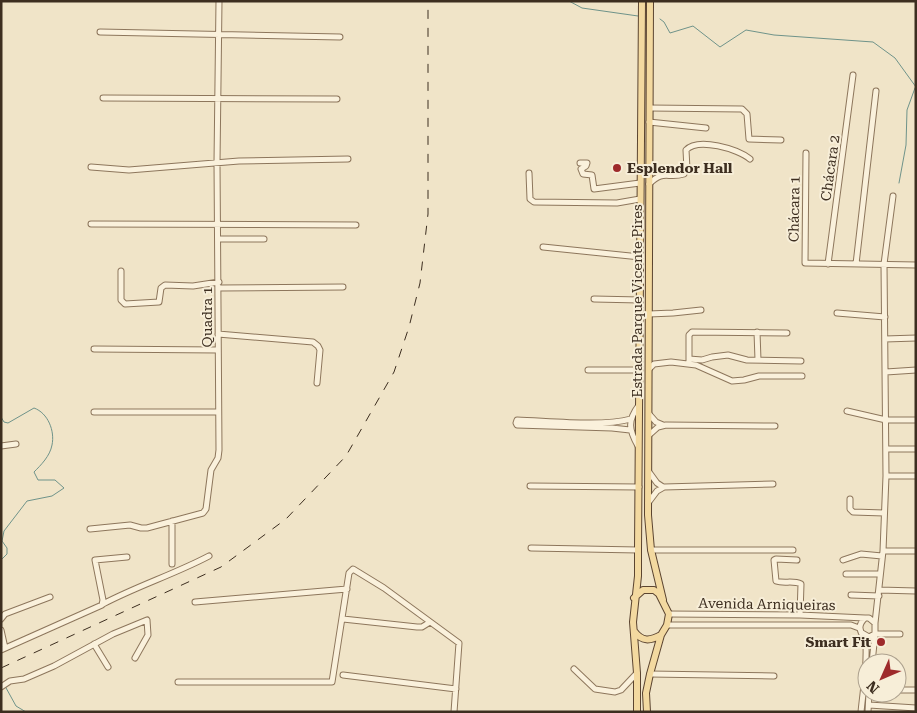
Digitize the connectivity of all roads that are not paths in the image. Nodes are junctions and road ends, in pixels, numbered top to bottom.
1 (219, 1) edge
2 (642, 1) edge
3 (650, 1) edge
4 (100, 32) dead end
5 (220, 33) junction
6 (340, 37) dead end
7 (854, 75) dead end
8 (876, 91) dead end
9 (103, 98) dead end
10 (219, 98) junction
11 (337, 99) dead end
12 (650, 108) junction
13 (649, 122) junction
14 (706, 128) dead end
15 (781, 140) dead end
16 (806, 152) dead end
17 (348, 159) dead end
18 (750, 159) dead end
19 (217, 162) junction
20 (580, 163) dead end
21 (650, 164) junction
22 (91, 167) dead end
23 (529, 173) dead end
24 (662, 175) junction
25 (640, 183) junction
26 (649, 184) junction
27 (893, 196) dead end
28 (640, 199) junction
29 (92, 224) dead end
30 (219, 224) junction
31 (356, 225) dead end
32 (219, 239) junction
33 (264, 239) dead end
34 (543, 247) dead end
35 (640, 257) junction
36 (828, 264) junction
37 (856, 264) junction
38 (884, 264) junction
39 (916, 264) edge
40 (121, 271) dead end
41 (219, 285) junction
42 (343, 286) dead end
43 (649, 294) junction
44 (594, 299) dead end
45 (640, 299) junction
46 (649, 305) junction
47 (701, 310) dead end
48 (837, 313) dead end
49 (649, 314) junction
50 (885, 317) junction
51 (757, 332) junction
52 (787, 333) dead end
53 (218, 334) junction
54 (916, 338) edge
55 (885, 339) junction
56 (94, 349) dead end
57 (218, 350) junction
58 (648, 355) junction
59 (758, 360) junction
60 (689, 361) junction
61 (801, 361) dead end
62 (659, 363) junction
63 (649, 369) junction
64 (588, 370) dead end
65 (639, 370) junction
66 (916, 370) edge
67 (886, 372) junction
68 (802, 376) dead end
69 (317, 383) dead end
70 (639, 405) junction
71 (847, 411) dead end
72 (94, 412) dead end
73 (218, 412) junction
74 (649, 414) junction
75 (631, 419) junction
76 (886, 420) junction
77 (916, 420) edge
78 (560, 424) junction
79 (612, 424) junction
80 (666, 425) junction
81 (775, 426) dead end
82 (630, 430) junction
83 (649, 435) junction
84 (16, 444) dead end
85 (1, 446) edge
86 (639, 447) junction
87 (916, 449) edge
88 (886, 450) junction
89 (649, 472) junction
90 (886, 476) junction
91 (916, 476) edge
92 (773, 484) dead end
93 (530, 486) dead end
94 (639, 486) junction
95 (664, 487) junction
96 (850, 499) dead end
97 (648, 503) junction
98 (884, 513) junction
99 (172, 521) junction
100 (90, 528) dead end
101 (531, 548) dead end
102 (638, 550) junction
103 (651, 550) junction
104 (793, 550) dead end
105 (916, 551) edge
106 (882, 554) junction
107 (209, 556) dead end
108 (127, 557) dead end
109 (797, 560) dead end
110 (843, 560) dead end
111 (172, 564) dead end
112 (846, 574) dead end
113 (880, 574) junction
114 (346, 589) junction
115 (916, 591) edge
116 (879, 593) junction
117 (851, 595) dead end
118 (50, 597) dead end
119 (634, 598) junction
120 (663, 600) junction
121 (196, 602) dead end
122 (103, 604) junction
123 (877, 611) junction
124 (669, 614) junction
125 (800, 615) junction
126 (867, 618) junction
127 (1, 619) edge
128 (342, 619) junction
129 (430, 622) junction
130 (876, 623) junction
131 (667, 625) junction
132 (1, 630) edge
133 (633, 630) junction
134 (860, 631) junction
135 (875, 634) junction
136 (900, 634) dead end
137 (661, 635) junction
138 (94, 644) junction
139 (3, 649) edge
140 (866, 653) edge
141 (873, 653) edge
142 (135, 658) dead end
143 (108, 668) dead end
144 (574, 669) dead end
145 (637, 673) junction
146 (650, 674) junction
147 (343, 675) dead end
148 (774, 676) dead end
149 (178, 682) dead end
150 (1, 687) edge
151 (456, 689) junction
152 (868, 705) joint
153 (916, 708) edge
154 (454, 712) edge
155 (637, 712) edge
156 (646, 712) edge
157 (868, 712) edge

1 - 5 street, Quadra 1
2 - 25 main road, Estrada Parque Vicente Pires
3 - 12 main road, Estrada Parque Vicente Pires
4 - 5 street
5 - 6 street
5 - 10 street, Quadra 1
7 - 36 street, Chácara 2
8 - 37 street
9 - 10 street
10 - 11 street
10 - 19 street, Quadra 1
12 - 13 main road, Estrada Parque Vicente Pires
12 - 15 street
13 - 14 street
13 - 21 main road, Estrada Parque Vicente Pires
16 - 36 street, Chácara 1
17 - 19 street
18 - 24 street
19 - 22 street
19 - 30 street, Quadra 1
20 - 25 street
21 - 24 street
21 - 26 main road, Estrada Parque Vicente Pires
23 - 28 street
24 - 26 street
25 - 28 main road, Estrada Parque Vicente Pires
26 - 43 main road, Estrada Parque Vicente Pires
27 - 38 street
28 - 35 main road, Estrada Parque Vicente Pires
29 - 30 street
30 - 31 street
30 - 32 street, Quadra 1
32 - 33 street
32 - 41 street, Quadra 1
34 - 35 street
35 - 45 main road, Estrada Parque Vicente Pires
36 - 37 street
37 - 38 street
38 - 39 street
38 - 50 street
40 - 41 street
41 - 42 street
41 - 53 street, Quadra 1
43 - 45 main road
43 - 46 main road, Estrada Parque Vicente Pires
44 - 45 street
45 - 46 main road
45 - 65 main road, Estrada Parque Vicente Pires
46 - 49 main road, Estrada Parque Vicente Pires
47 - 49 street
48 - 50 street
49 - 58 main road, Estrada Parque Vicente Pires
50 - 55 street
51 - 52 street
51 - 59 street
51 - 60 street
53 - 57 street, Quadra 1
53 - 69 street
54 - 55 street
55 - 67 street
56 - 57 street
57 - 73 street, Quadra 1
58 - 62 street
58 - 63 main road, Estrada Parque Vicente Pires
59 - 60 street
59 - 61 street
60 - 62 street
60 - 68 street
62 - 63 street
63 - 74 main road, Estrada Parque Vicente Pires
64 - 65 street
65 - 70 main road, Estrada Parque Vicente Pires
66 - 67 street
67 - 76 street
70 - 75 street
70 - 86 main road, Estrada Parque Vicente Pires
71 - 76 street
72 - 73 street
73 - 99 street, Quadra 1
74 - 80 street
74 - 83 main road, Estrada Parque Vicente Pires
75 - 79 street
75 - 82 street
76 - 77 street
76 - 88 street
78 - 78 street
78 - 79 street
79 - 82 street
80 - 81 street
80 - 83 street
82 - 86 street
83 - 89 main road, Estrada Parque Vicente Pires
84 - 85 street
86 - 94 main road, Estrada Parque Vicente Pires
87 - 88 street
88 - 90 street
89 - 95 street
89 - 97 main road, Estrada Parque Vicente Pires
90 - 91 street
90 - 98 street
92 - 95 street
93 - 94 street
94 - 102 main road, Estrada Parque Vicente Pires
95 - 97 street
96 - 98 street
97 - 103 main road, Estrada Parque Vicente Pires
98 - 106 street
99 - 100 street, Quadra 1
99 - 111 street
101 - 102 street
102 - 119 main road, Estrada Parque Vicente Pires
103 - 104 street
103 - 120 main road, Estrada Parque Vicente Pires
105 - 106 street
106 - 110 street
106 - 113 street
107 - 122 street
108 - 122 street
109 - 125 street
112 - 113 street
113 - 116 street
114 - 121 street
114 - 128 street
114 - 129 street
115 - 116 street
116 - 117 street
116 - 123 street
118 - 127 street
119 - 120 main road
119 - 133 main road
120 - 124 main road
122 - 139 street
123 - 126 street
123 - 130 street
124 - 125 street, Avenida Arniqueiras
124 - 131 main road
125 - 126 street, Avenida Arniqueiras
126 - 130 street
126 - 134 street
128 - 129 street
128 - 149 street
129 - 151 street
130 - 135 street
131 - 134 street, Avenida Arniqueiras
131 - 137 main road
132 - 139 street
133 - 137 main road
133 - 145 main road
134 - 135 street
134 - 140 street
135 - 136 street
135 - 141 street
137 - 146 main road
138 - 142 street
138 - 143 street
138 - 150 street
144 - 145 street
145 - 155 main road
146 - 148 street
146 - 156 main road
147 - 151 street
151 - 154 street
152 - 153 street
152 - 157 street

